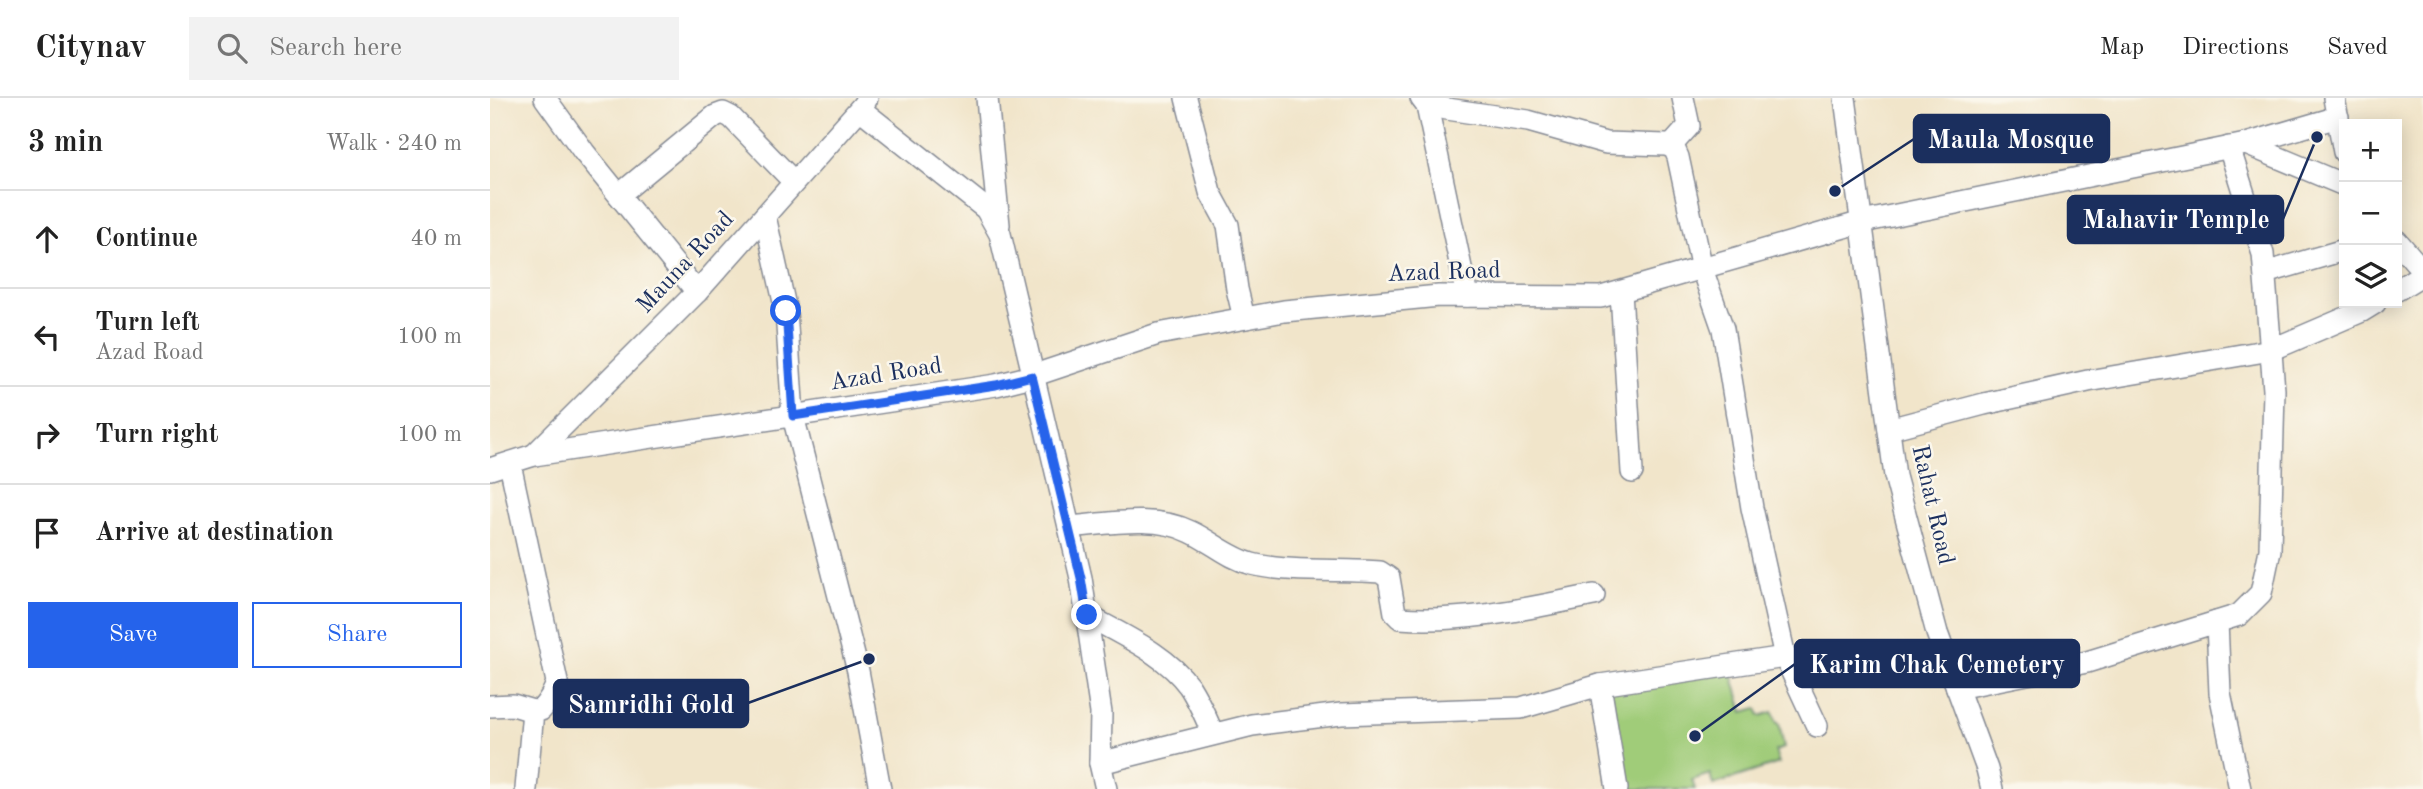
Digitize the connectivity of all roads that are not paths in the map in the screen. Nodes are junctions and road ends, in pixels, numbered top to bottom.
1 (545, 98) edge
2 (987, 98) edge
3 (1186, 98) edge
4 (1683, 98) edge
5 (1845, 98) edge
6 (1424, 102) edge
7 (863, 103) edge
8 (2336, 108) edge
9 (1671, 146) junction
10 (2238, 146) junction
11 (794, 182) junction
12 (2339, 183) edge
13 (619, 195) junction
14 (765, 216) junction
15 (1863, 222) junction
16 (1000, 234) junction
17 (2400, 245) edge
18 (2339, 251) edge
19 (1702, 269) junction
20 (2423, 272) edge
21 (2264, 273) junction
22 (2402, 287) edge
23 (698, 292) junction
24 (1620, 292) junction
25 (1467, 296) junction
26 (2367, 308) edge
27 (1244, 318) junction
28 (2271, 350) junction
29 (1032, 376) junction
30 (793, 416) junction
31 (1889, 429) junction
32 (534, 455) junction
33 (500, 466) edge
34 (1632, 472) dead end
35 (1069, 527) junction
36 (1594, 595) dead end
37 (1087, 615) junction
38 (2217, 622) junction
39 (1945, 656) junction
40 (1785, 657) junction
41 (1600, 685) junction
42 (1957, 688) junction
43 (490, 706) edge
44 (533, 710) junction
45 (1817, 726) dead end
46 (1213, 734) junction
47 (1100, 763) junction
48 (526, 789) edge
49 (880, 789) edge
50 (1106, 789) edge
51 (1617, 789) edge
52 (1992, 789) edge
53 (2240, 789) edge

1 - 13 street
2 - 16 street
3 - 27 street
4 - 9 street
5 - 15 street, Rahat Road
6 - 9 street
6 - 25 street
7 - 11 street, Mauna Road
7 - 16 street
8 - 10 street, Azad Road
9 - 19 street
10 - 12 street
10 - 15 street, Azad Road
10 - 21 street
11 - 13 street
11 - 14 street, Mauna Road
13 - 23 street
14 - 23 street, Mauna Road
14 - 30 street
15 - 19 street, Azad Road
15 - 31 street, Rahat Road
16 - 29 street
17 - 20 street
18 - 21 street
19 - 24 street, Azad Road
19 - 40 street
20 - 22 street
21 - 28 street
23 - 32 street, Mauna Road
24 - 25 street, Azad Road
24 - 34 street
25 - 27 street, Azad Road
26 - 28 street
27 - 29 street, Azad Road
28 - 31 street
28 - 38 street
29 - 30 street, Azad Road
29 - 35 street
30 - 32 street, Azad Road
30 - 49 street
31 - 39 street, Rahat Road
32 - 33 street
33 - 44 street
35 - 36 street
35 - 37 street
37 - 46 street
37 - 47 street
38 - 42 street
38 - 53 street
39 - 40 street
39 - 42 street, Rahat Road
40 - 41 street
40 - 45 street
41 - 46 street
41 - 51 street
42 - 52 street, Rahat Road
43 - 44 street
44 - 48 street
46 - 47 street
47 - 50 street

